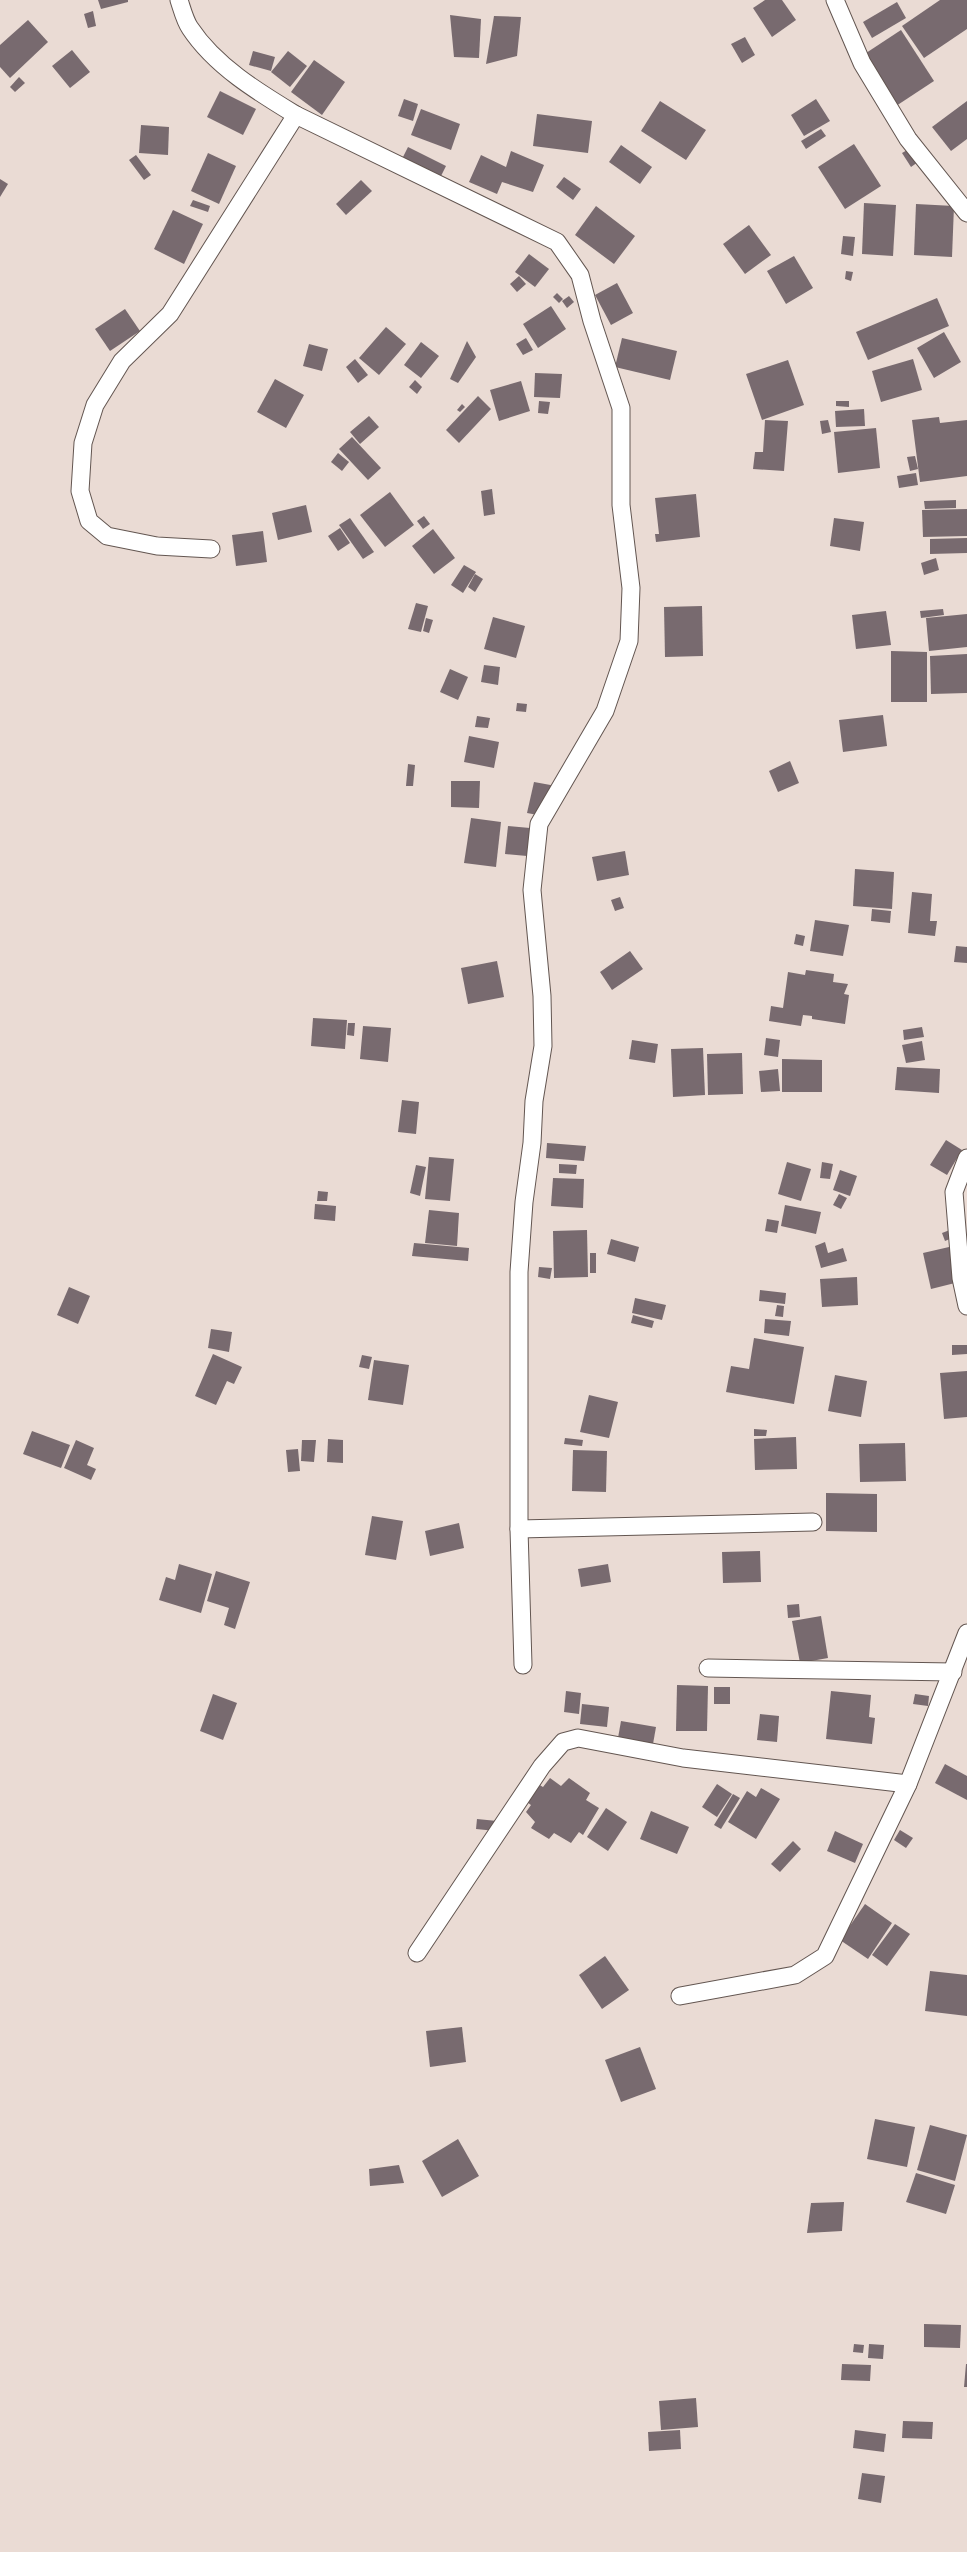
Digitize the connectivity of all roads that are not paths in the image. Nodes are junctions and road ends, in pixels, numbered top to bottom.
1 (179, 0) edge
2 (835, 0) edge
3 (296, 115) junction
4 (967, 214) edge
5 (211, 549) dead end
6 (967, 1158) edge
7 (967, 1306) edge
8 (813, 1522) dead end
9 (519, 1529) junction
10 (967, 1633) edge
11 (523, 1665) dead end
12 (708, 1668) dead end
13 (953, 1672) junction
14 (908, 1784) junction
15 (417, 1953) dead end
16 (680, 1996) dead end

1 - 3 street
2 - 4 street
3 - 5 street
3 - 9 street
6 - 7 street
8 - 9 street
9 - 11 street
10 - 13 street
12 - 13 street
13 - 14 street
14 - 15 street
14 - 16 street

